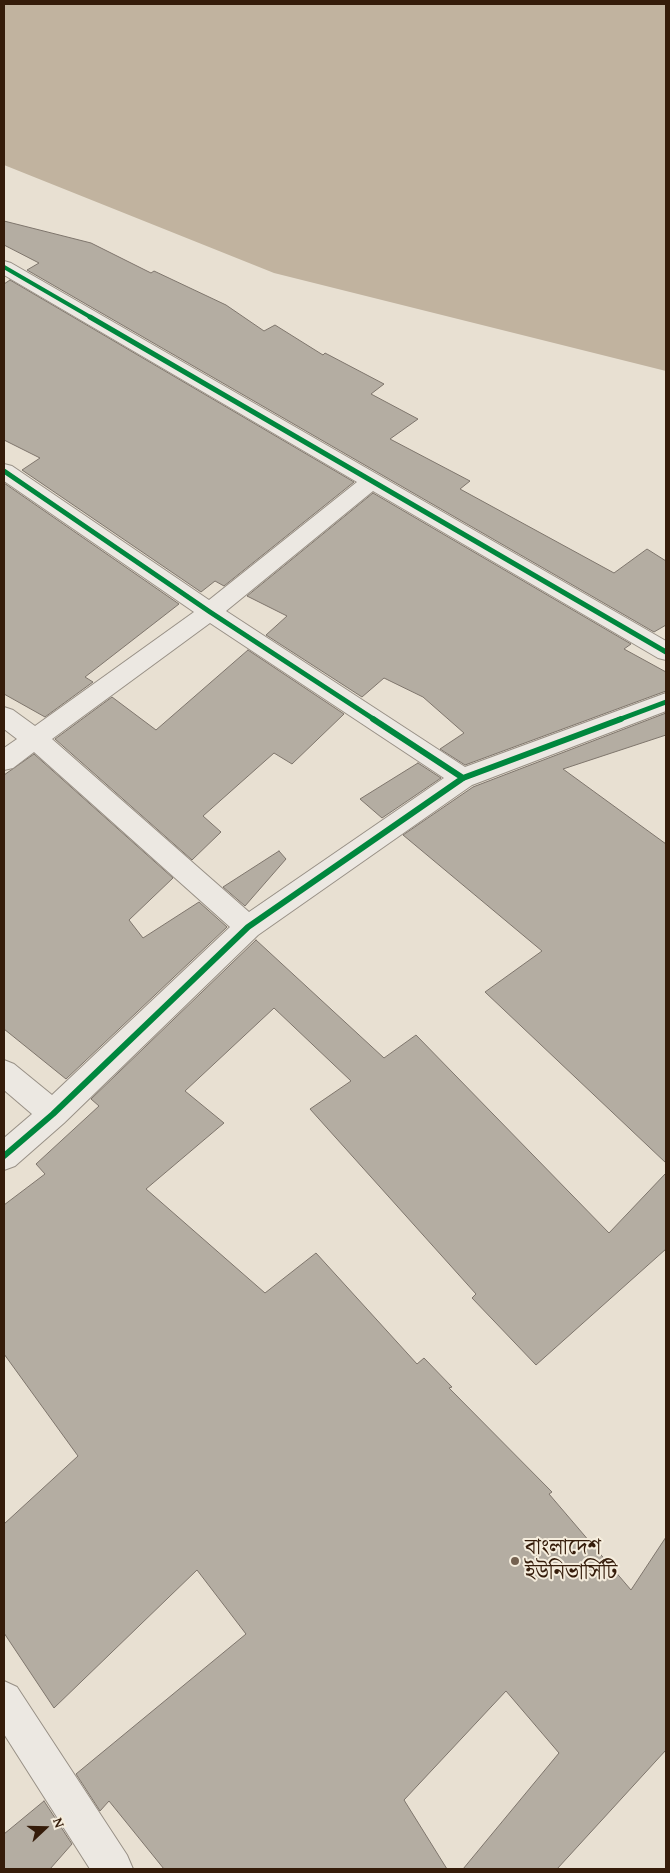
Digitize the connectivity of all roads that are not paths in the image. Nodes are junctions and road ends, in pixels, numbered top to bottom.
1 (4, 267) edge
2 (4, 471) edge
3 (372, 481) junction
4 (210, 612) junction
5 (666, 652) edge
6 (666, 702) edge
7 (4, 716) edge
8 (34, 738) junction
9 (4, 761) edge
10 (463, 778) junction
11 (248, 927) junction
12 (4, 1073) edge
13 (53, 1114) junction
14 (4, 1156) edge
15 (4, 1700) edge
16 (113, 1869) edge

1 - 3 street
2 - 4 street
3 - 4 street
3 - 5 street
4 - 8 street
4 - 10 street
6 - 10 street
7 - 8 street
8 - 9 street
8 - 11 street
10 - 11 street
11 - 13 street
12 - 13 street
13 - 14 street
15 - 16 street

